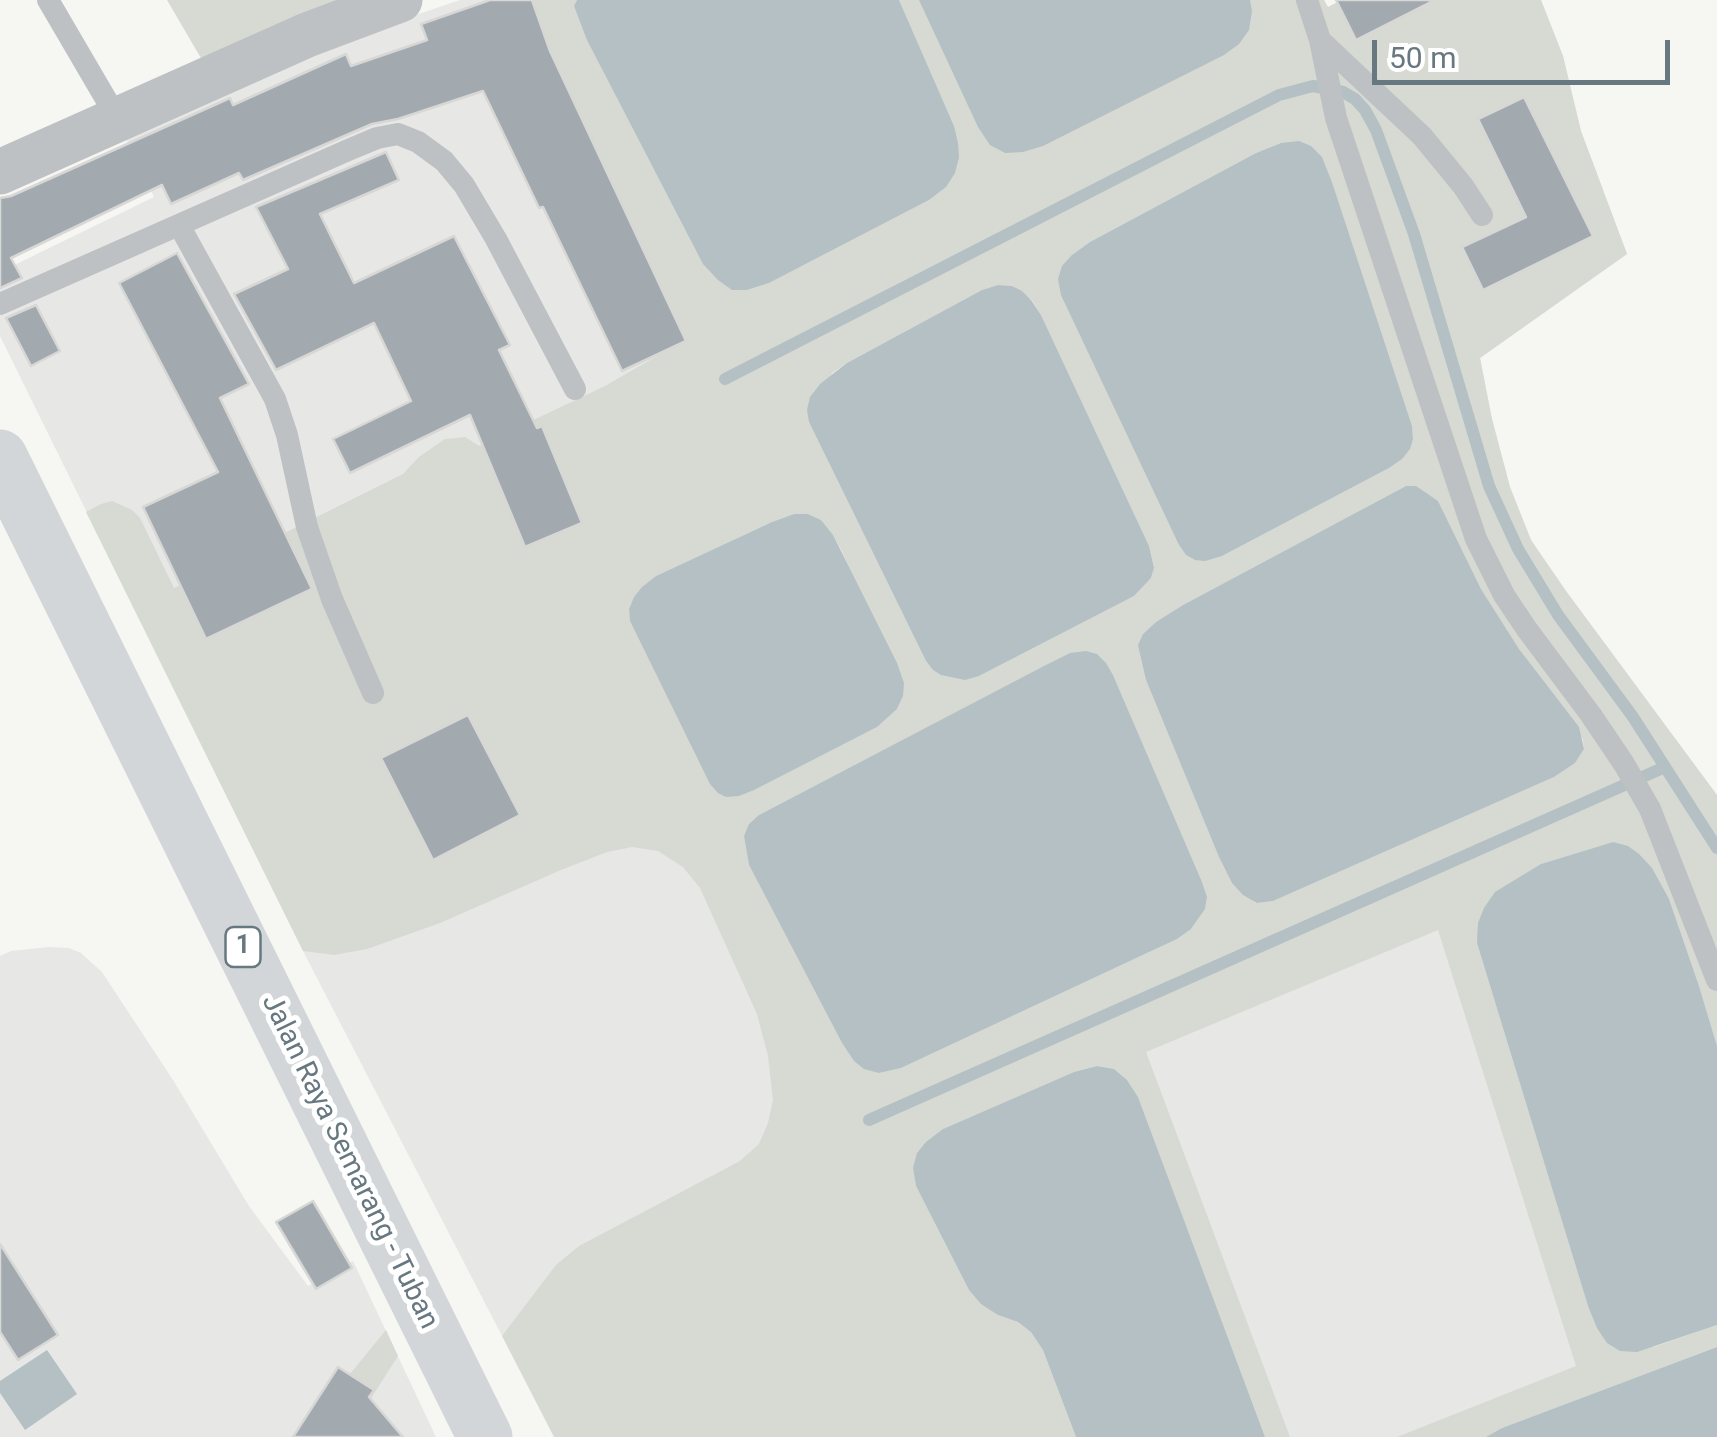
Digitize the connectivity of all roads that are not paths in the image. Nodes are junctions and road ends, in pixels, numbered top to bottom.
1 (48, 0) edge
2 (400, 0) edge
3 (1307, 0) edge
4 (1320, 40) junction
5 (117, 118) junction
6 (0, 172) edge
7 (1482, 215) dead end
8 (179, 225) junction
9 (0, 304) edge
10 (575, 389) dead end
11 (0, 457) edge
12 (372, 693) dead end
13 (1717, 980) edge
14 (485, 1437) edge

1 - 5 lane
2 - 5 street
3 - 4 lane
4 - 7 lane
4 - 13 lane
5 - 6 street
8 - 9 lane
8 - 10 lane
8 - 12 lane
11 - 14 highway, Jalan Raya Semarang - Tuban / 1

